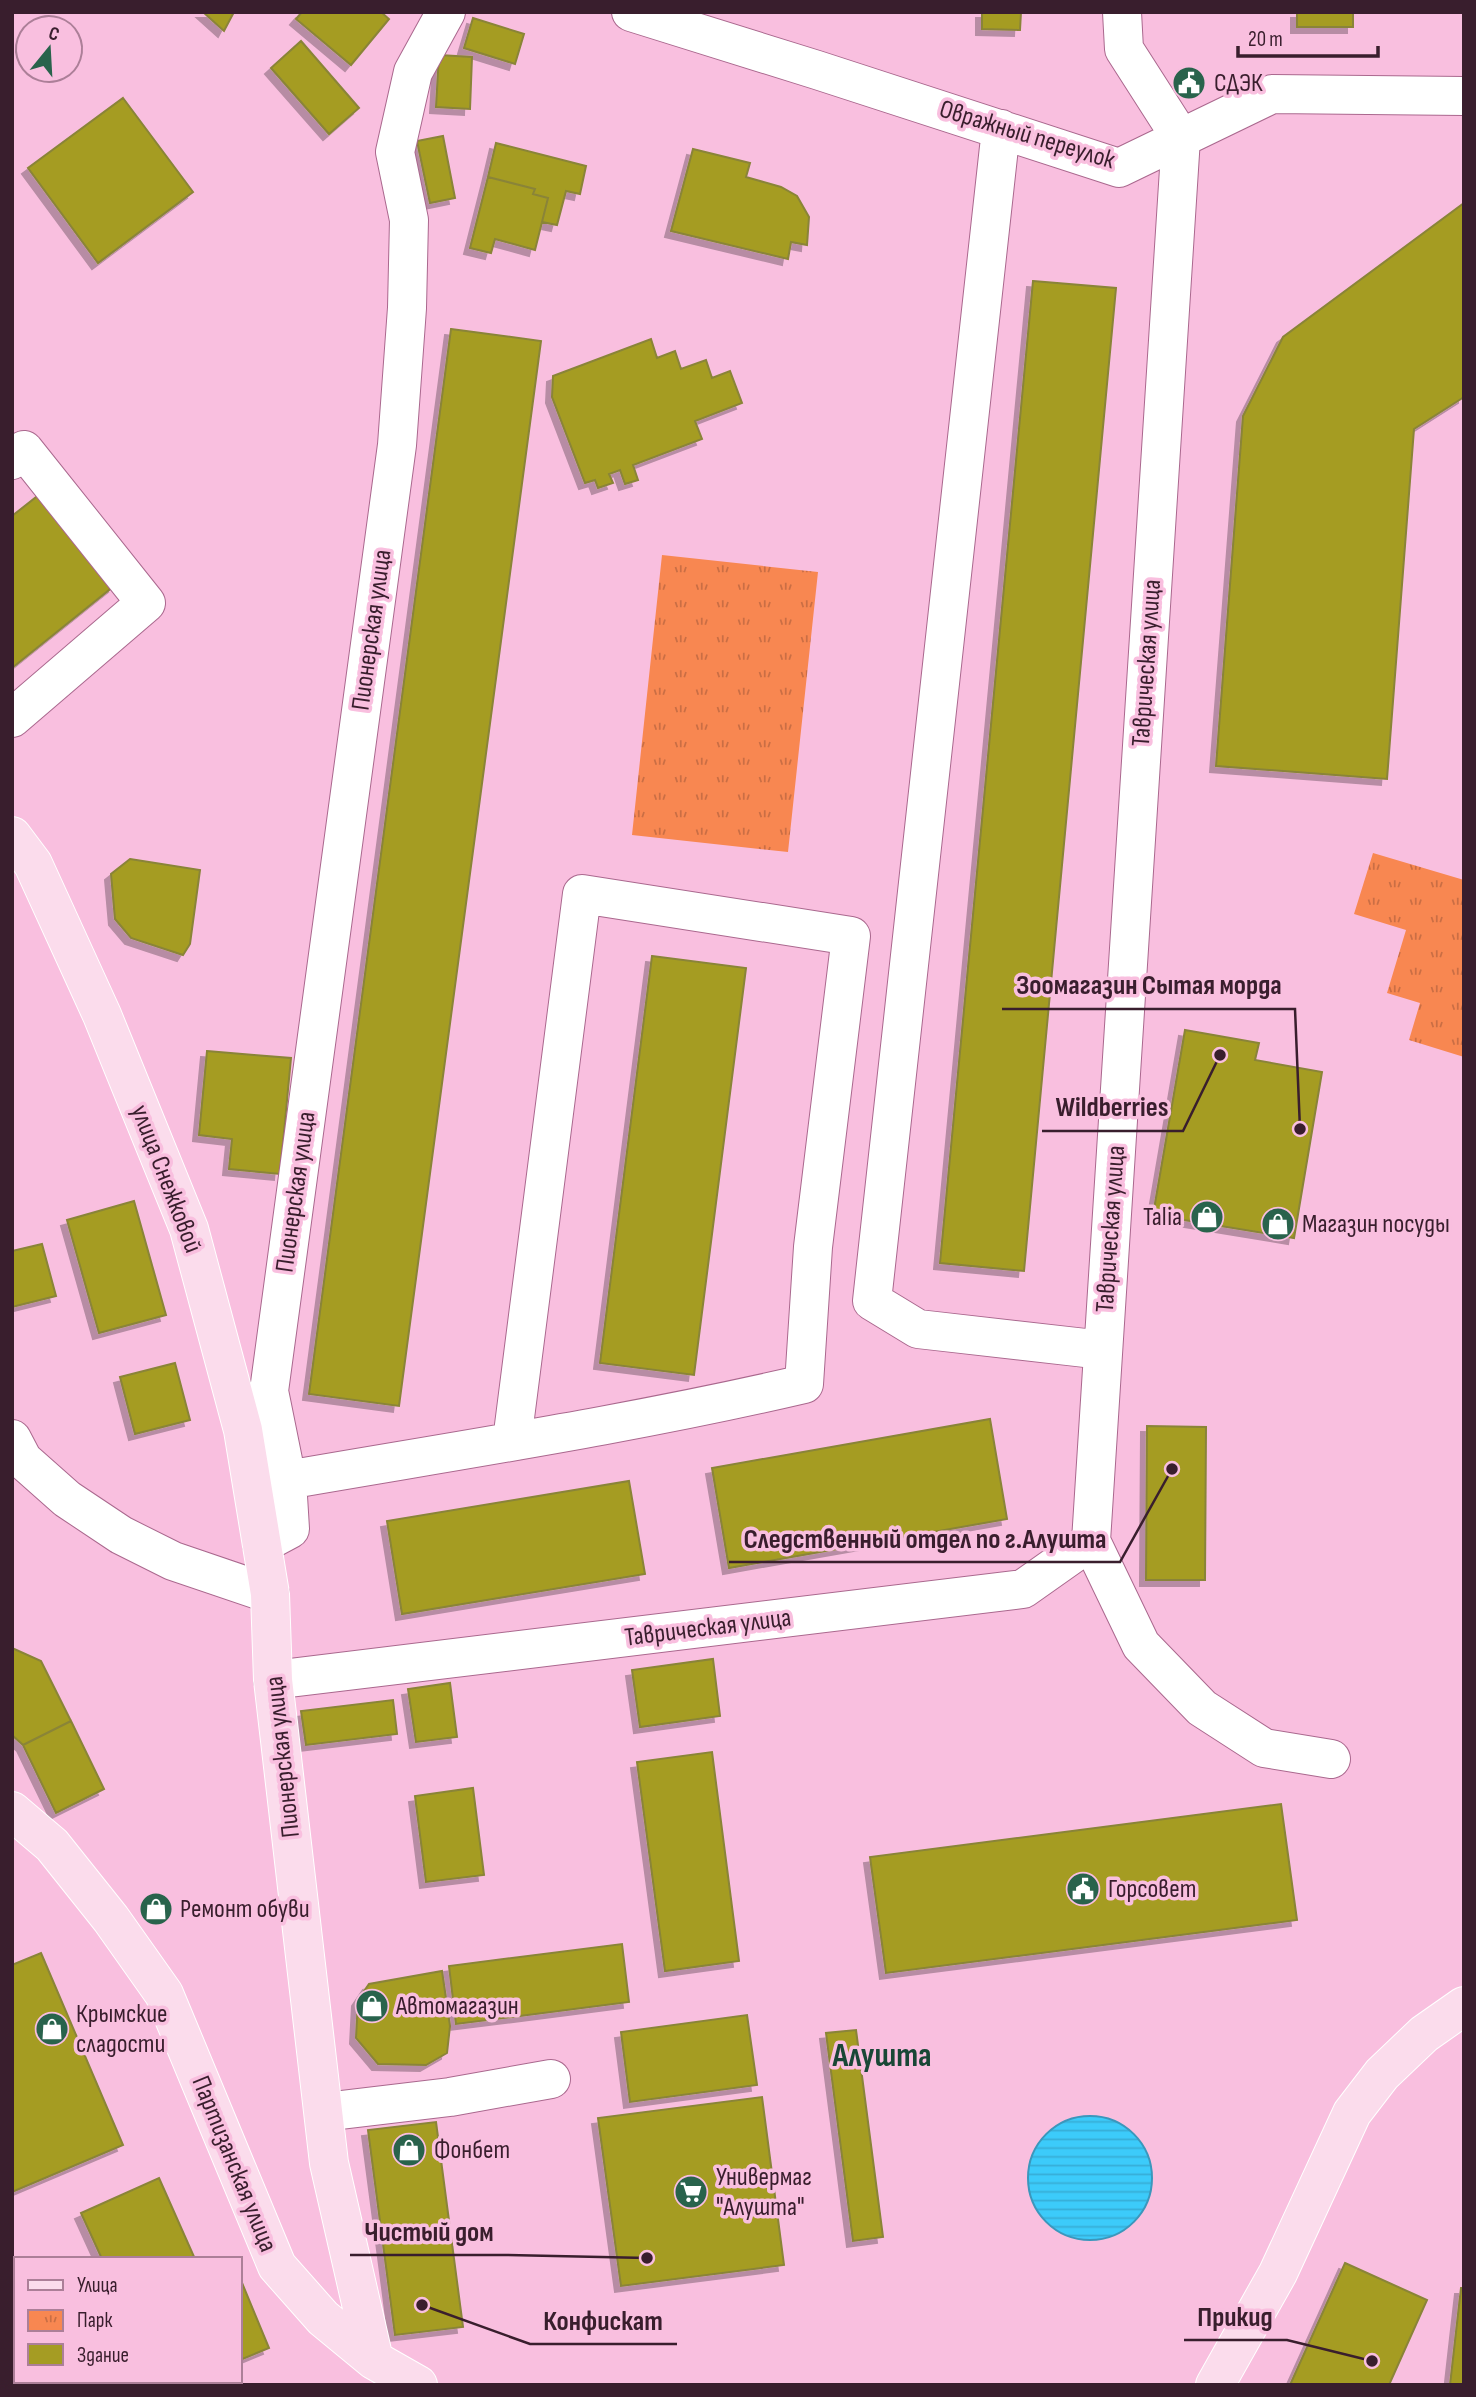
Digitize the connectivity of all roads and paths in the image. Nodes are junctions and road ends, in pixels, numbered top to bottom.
1 (446, 12) edge
2 (631, 12) edge
3 (1122, 12) edge
4 (1464, 96) edge
5 (1001, 129) junction
6 (1181, 138) junction
7 (12, 460) edge
8 (12, 718) edge
9 (12, 836) edge
10 (1103, 1350) junction
11 (12, 1438) edge
12 (512, 1441) junction
13 (287, 1480) junction
14 (1091, 1541) junction
15 (261, 1544) junction
16 (270, 1594) junction
17 (274, 1680) junction
18 (1331, 1759) dead end
19 (12, 1811) edge
20 (1464, 2006) edge
21 (551, 2079) dead end
22 (324, 2112) junction
23 (374, 2360) junction
24 (418, 2385) edge
25 (1215, 2385) edge

1 - 13 street, Пионерская улица
2 - 5 street, Овражный переулок
3 - 6 street
4 - 6 street, Овражный переулок
5 - 6 street, Овражный переулок
5 - 10 street
6 - 10 street, Таврическая улица
7 - 8 street
9 - 15 main road, улица Снежковой
10 - 14 street, Таврическая улица
11 - 16 street
12 - 12 street
12 - 13 street
13 - 15 street, Пионерская улица
14 - 17 street, Таврическая улица
14 - 18 street
15 - 16 main road, Пионерская улица
16 - 17 main road, Пионерская улица
17 - 22 main road, Пионерская улица
19 - 23 main road, Партизанская улица
20 - 25 main road
21 - 22 street
22 - 23 main road, Пионерская улица
23 - 24 main road, Партизанская улица

